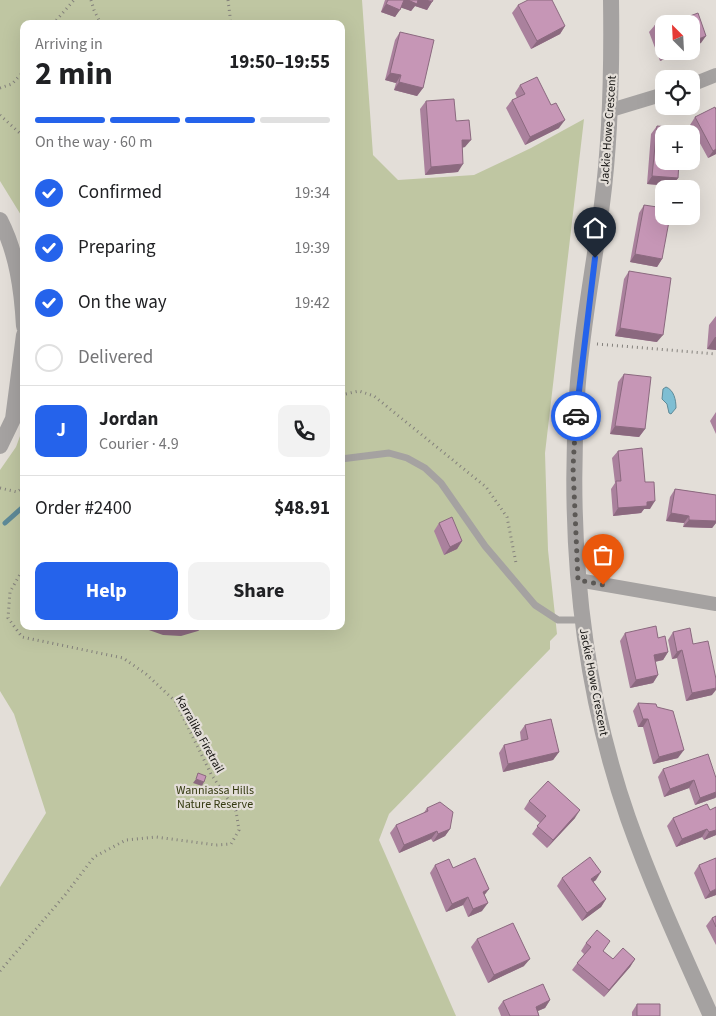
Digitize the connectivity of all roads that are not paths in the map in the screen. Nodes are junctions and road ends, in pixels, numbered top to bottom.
1 (611, 0) edge
2 (716, 75) edge
3 (700, 81) edge
4 (655, 97) edge
5 (611, 110) junction
6 (0, 220) edge
7 (20, 282) edge
8 (20, 365) edge
9 (16, 390) junction
10 (0, 420) edge
11 (0, 446) edge
12 (345, 458) edge
13 (578, 580) junction
14 (716, 604) edge
15 (582, 620) junction
16 (711, 1016) edge

1 - 5 street, Jackie Howe Crescent
2 - 3 street
4 - 5 street
5 - 13 street, Jackie Howe Crescent
6 - 7 street
8 - 9 street
9 - 10 street
9 - 11 street
12 - 15 lane
13 - 14 street
13 - 15 street, Jackie Howe Crescent
15 - 16 street, Jackie Howe Crescent

